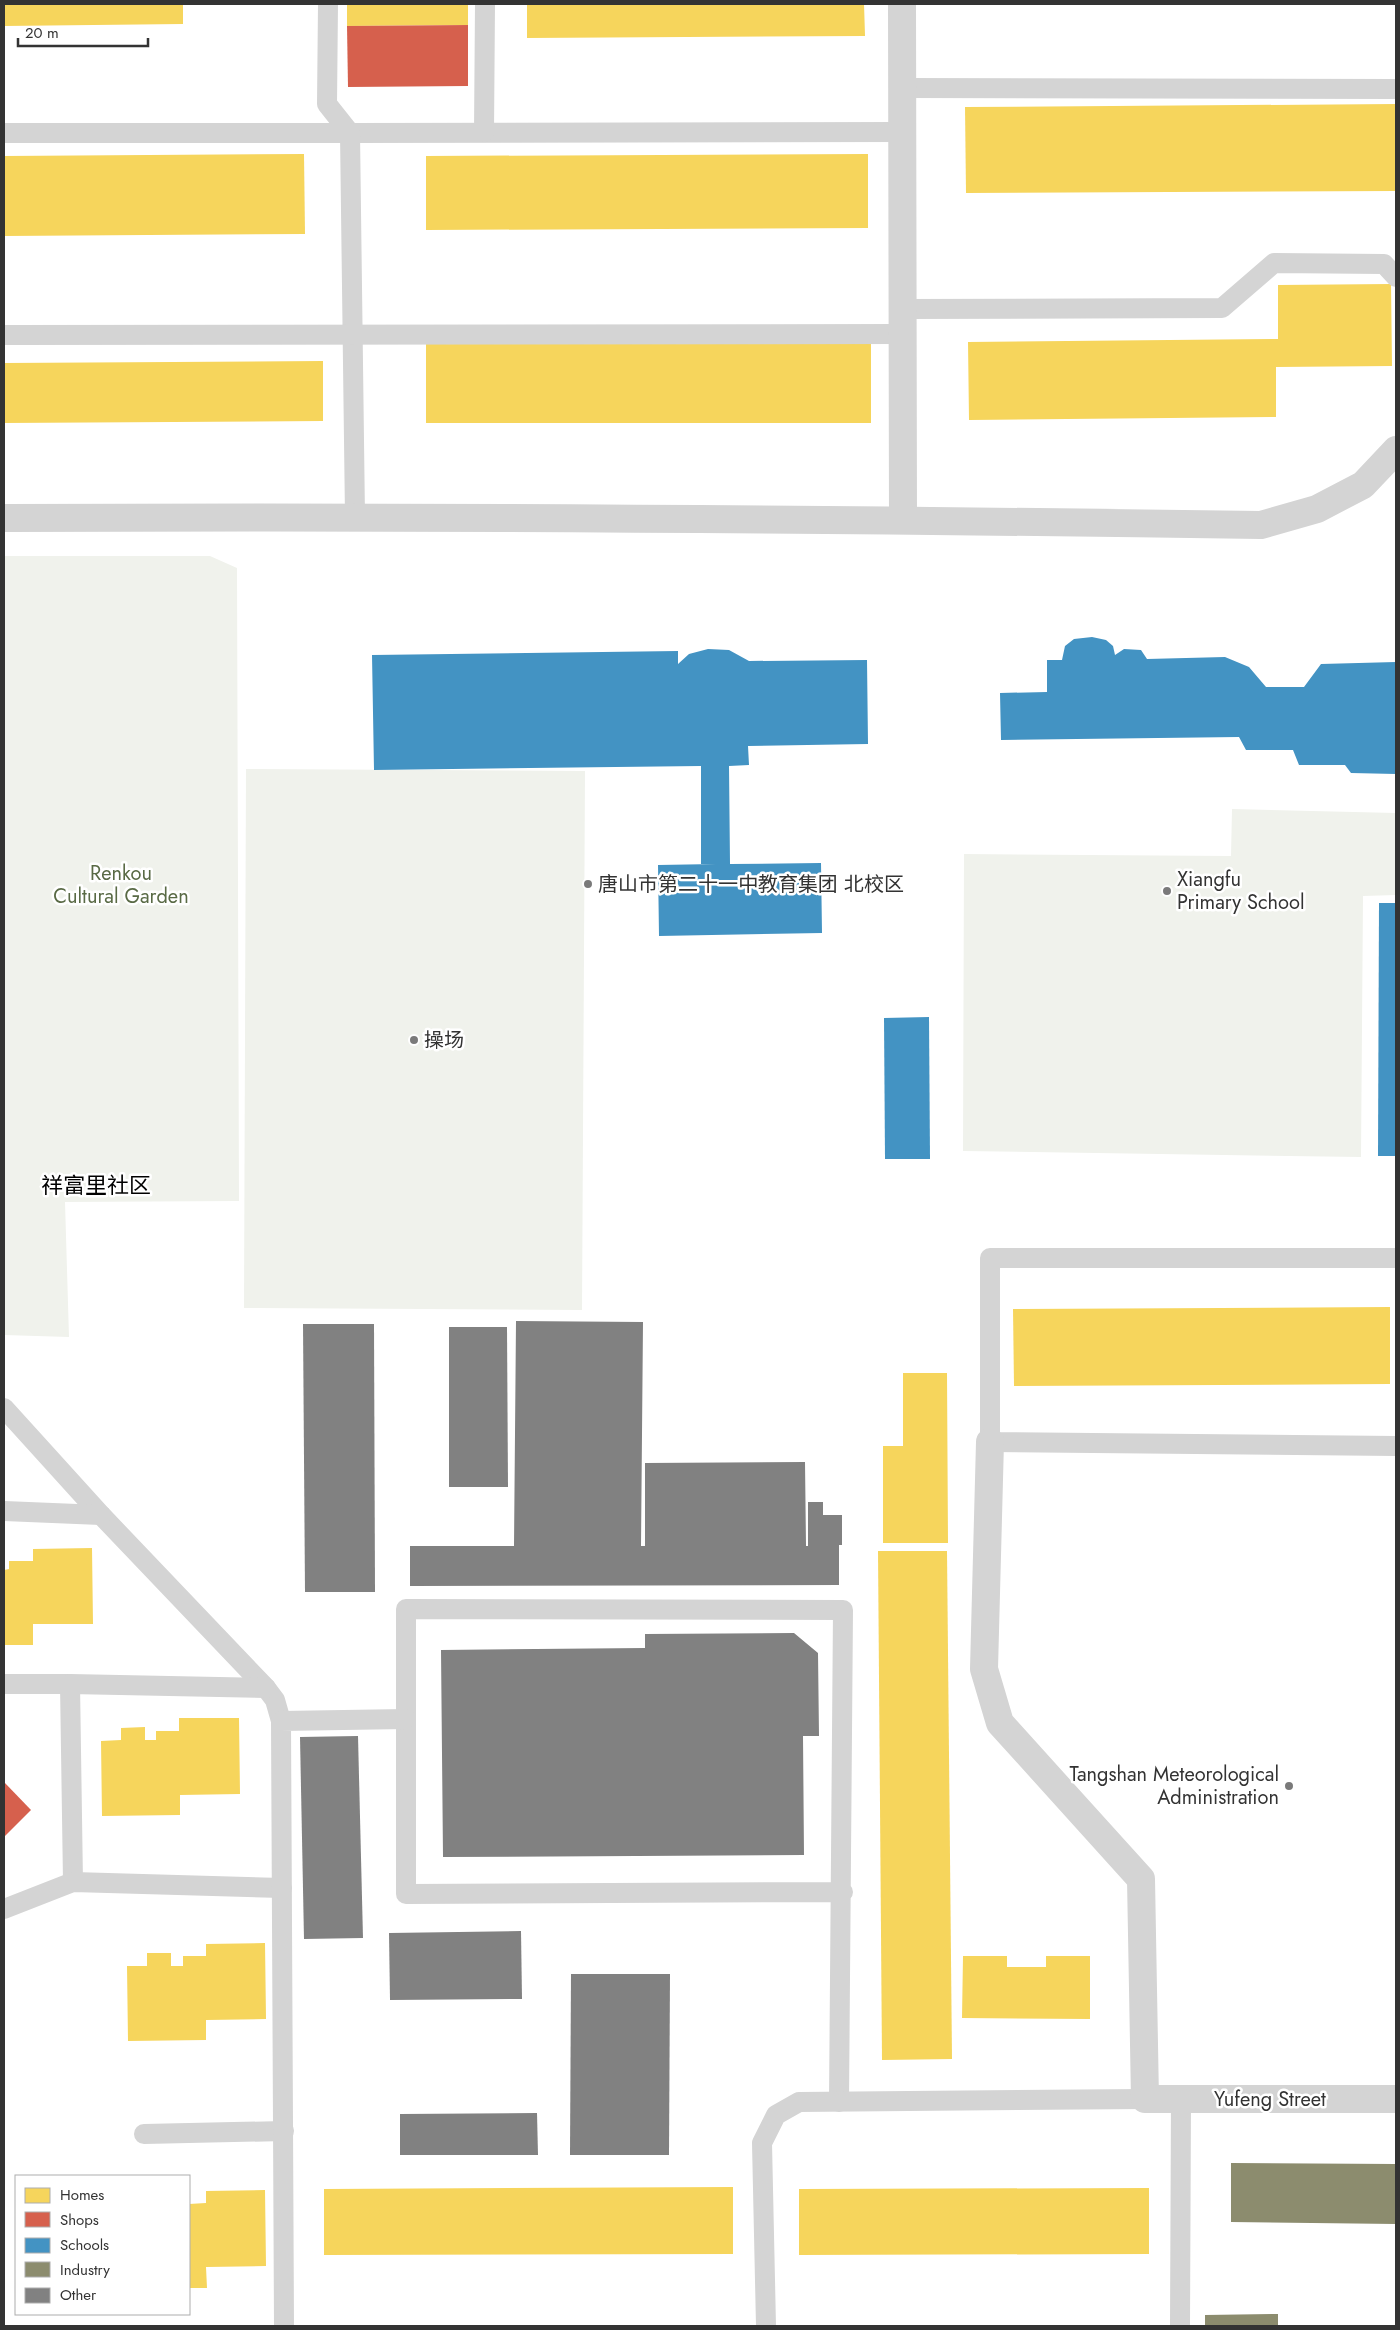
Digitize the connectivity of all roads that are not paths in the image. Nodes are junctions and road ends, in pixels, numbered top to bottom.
1 (328, 4) edge
2 (485, 4) edge
3 (902, 4) edge
4 (902, 88) junction
5 (1396, 89) edge
6 (484, 132) junction
7 (902, 132) junction
8 (4, 133) edge
9 (350, 133) junction
10 (1396, 277) edge
11 (903, 322) junction
12 (353, 333) junction
13 (4, 335) edge
14 (1396, 450) edge
15 (355, 517) junction
16 (4, 518) edge
17 (903, 520) junction
18 (1396, 1258) edge
19 (4, 1408) edge
20 (990, 1442) junction
21 (1396, 1446) edge
22 (4, 1511) edge
23 (100, 1514) junction
24 (4, 1684) edge
25 (70, 1684) junction
26 (266, 1688) junction
27 (406, 1719) junction
28 (281, 1721) junction
29 (72, 1882) junction
30 (282, 1888) junction
31 (843, 1892) junction
32 (4, 1909) edge
33 (1144, 2099) junction
34 (1182, 2099) junction
35 (1396, 2099) edge
36 (839, 2102) junction
37 (284, 2131) junction
38 (144, 2134) dead end
39 (284, 2326) edge
40 (766, 2326) edge
41 (1180, 2326) edge

1 - 9 lane
2 - 6 lane
3 - 4 street
4 - 5 lane
4 - 7 street
6 - 7 lane
6 - 9 lane
7 - 11 street
8 - 9 lane
9 - 12 lane
10 - 11 lane
11 - 12 lane
11 - 17 street
12 - 13 lane
12 - 15 lane
14 - 17 street
15 - 16 street
15 - 17 street
18 - 20 lane
19 - 23 lane
20 - 21 lane
20 - 33 street
22 - 23 lane
23 - 26 lane
24 - 25 lane
25 - 26 lane
25 - 29 lane
26 - 28 lane
27 - 28 lane
27 - 31 lane
27 - 31 lane
28 - 30 lane
29 - 30 lane
29 - 32 lane
30 - 37 lane
31 - 36 lane
33 - 34 street, Yufeng Street
33 - 36 lane
34 - 35 street, Yufeng Street
34 - 41 lane
36 - 40 lane
37 - 38 lane
37 - 39 lane

